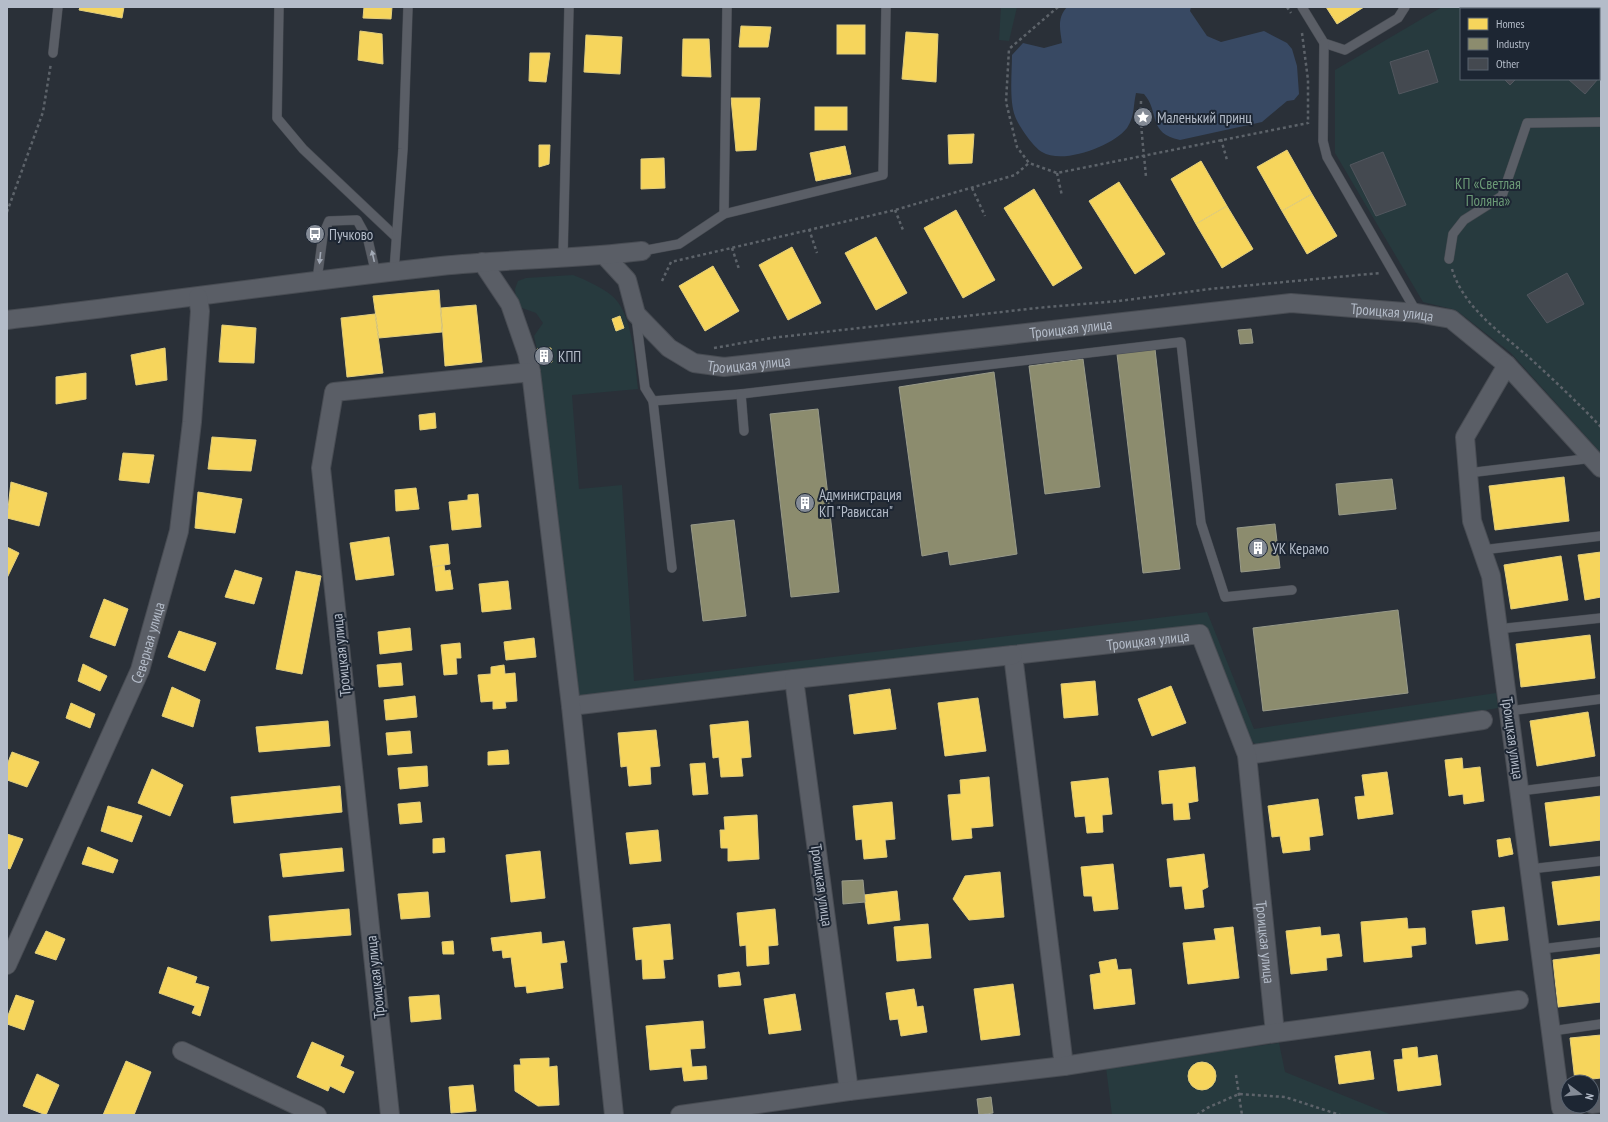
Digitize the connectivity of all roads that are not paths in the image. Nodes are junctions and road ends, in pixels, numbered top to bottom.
1 (58, 7) edge
2 (279, 7) edge
3 (408, 7) edge
4 (569, 7) edge
5 (727, 7) edge
6 (886, 7) edge
7 (1302, 7) edge
8 (1405, 7) edge
9 (1324, 43) junction
10 (53, 53) road end
11 (1601, 122) edge
12 (724, 214) junction
13 (396, 236) junction
14 (642, 251) joint
15 (604, 255) junction
16 (564, 256) junction
17 (1449, 259) road end
18 (482, 262) junction
19 (394, 271) junction
20 (376, 274) junction
21 (317, 280) junction
22 (198, 297) junction
23 (1416, 313) junction
24 (636, 314) junction
25 (7, 320) edge
26 (1507, 365) junction
27 (531, 372) junction
28 (742, 394) junction
29 (653, 401) junction
30 (744, 430) dead end
31 (1597, 463) edge
32 (1468, 473) junction
33 (1601, 536) edge
34 (1482, 550) junction
35 (672, 568) dead end
36 (1292, 590) dead end
37 (1601, 618) edge
38 (1498, 629) junction
39 (1013, 655) junction
40 (794, 679) junction
41 (1601, 699) edge
42 (571, 706) junction
43 (1509, 711) junction
44 (1483, 720) dead end
45 (1247, 755) junction
46 (1601, 781) edge
47 (1520, 791) junction
48 (1601, 861) edge
49 (1530, 869) junction
50 (1601, 942) edge
51 (1541, 949) junction
52 (7, 965) edge
53 (1519, 1000) dead end
54 (1601, 1024) edge
55 (1552, 1031) junction
56 (1275, 1033) junction
57 (182, 1051) dead end
58 (1064, 1066) junction
59 (849, 1091) junction
60 (1560, 1099) edge
61 (317, 1115) edge
62 (390, 1115) edge
63 (614, 1115) edge
64 (680, 1115) edge

1 - 10 lane
2 - 13 lane
3 - 13 lane
4 - 16 lane
5 - 12 lane
6 - 12 lane
7 - 9 lane
8 - 9 lane
9 - 23 lane
11 - 17 lane
12 - 14 lane
13 - 19 lane
14 - 15 street
15 - 16 street
15 - 24 street
16 - 18 street
18 - 19 street
18 - 27 street
19 - 20 street
20 - 21 street
20 -> 21 lane
21 - 22 street
22 - 25 street
22 - 52 street, Северная улица
23 - 24 street, Троицкая улица
23 - 26 street, Троицкая улица
24 - 29 lane
26 - 31 street, Троицкая улица
26 - 32 street, Троицкая улица
27 - 42 street
27 - 62 street, Троицкая улица
28 - 29 lane
28 - 30 lane
28 - 36 lane
29 - 35 lane
31 - 32 lane
32 - 34 street, Троицкая улица
33 - 34 lane
34 - 38 street, Троицкая улица
37 - 38 lane
38 - 43 street, Троицкая улица
39 - 40 street, Троицкая улица
39 - 45 street, Троицкая улица
39 - 58 street
40 - 42 street, Троицкая улица
40 - 59 street, Троицкая улица
41 - 43 lane
42 - 63 street
43 - 47 street, Троицкая улица
44 - 45 street, Троицкая улица
45 - 56 street, Троицкая улица
46 - 47 lane
47 - 49 street, Троицкая улица
48 - 49 lane
49 - 51 street, Троицкая улица
50 - 51 lane
51 - 55 street, Троицкая улица
53 - 56 street
54 - 55 lane
55 - 60 street, Троицкая улица
56 - 58 street
57 - 61 street
58 - 59 street
59 - 64 street

